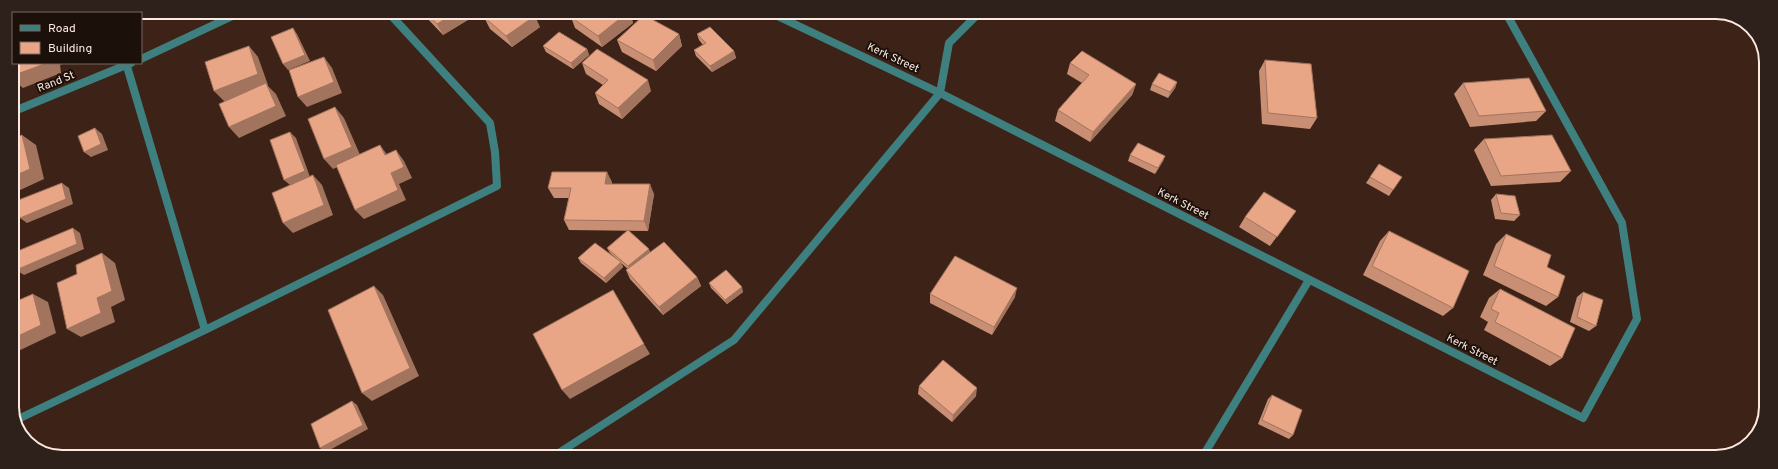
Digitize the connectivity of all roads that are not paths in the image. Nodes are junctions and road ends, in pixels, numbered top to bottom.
1 (226, 19) edge
2 (394, 19) edge
3 (784, 19) edge
4 (973, 19) edge
5 (1509, 19) edge
6 (142, 59) edge
7 (128, 64) edge
8 (940, 93) junction
9 (19, 109) edge
10 (1309, 280) junction
11 (205, 330) junction
12 (21, 418) edge
13 (563, 450) edge
14 (1207, 450) edge

1 - 6 street
2 - 11 street
3 - 8 street, Kerk Street
4 - 8 street
5 - 10 street, Kerk Street
7 - 9 street, Rand St
7 - 11 street
8 - 10 street, Kerk Street
8 - 13 street
10 - 14 street
11 - 12 street

